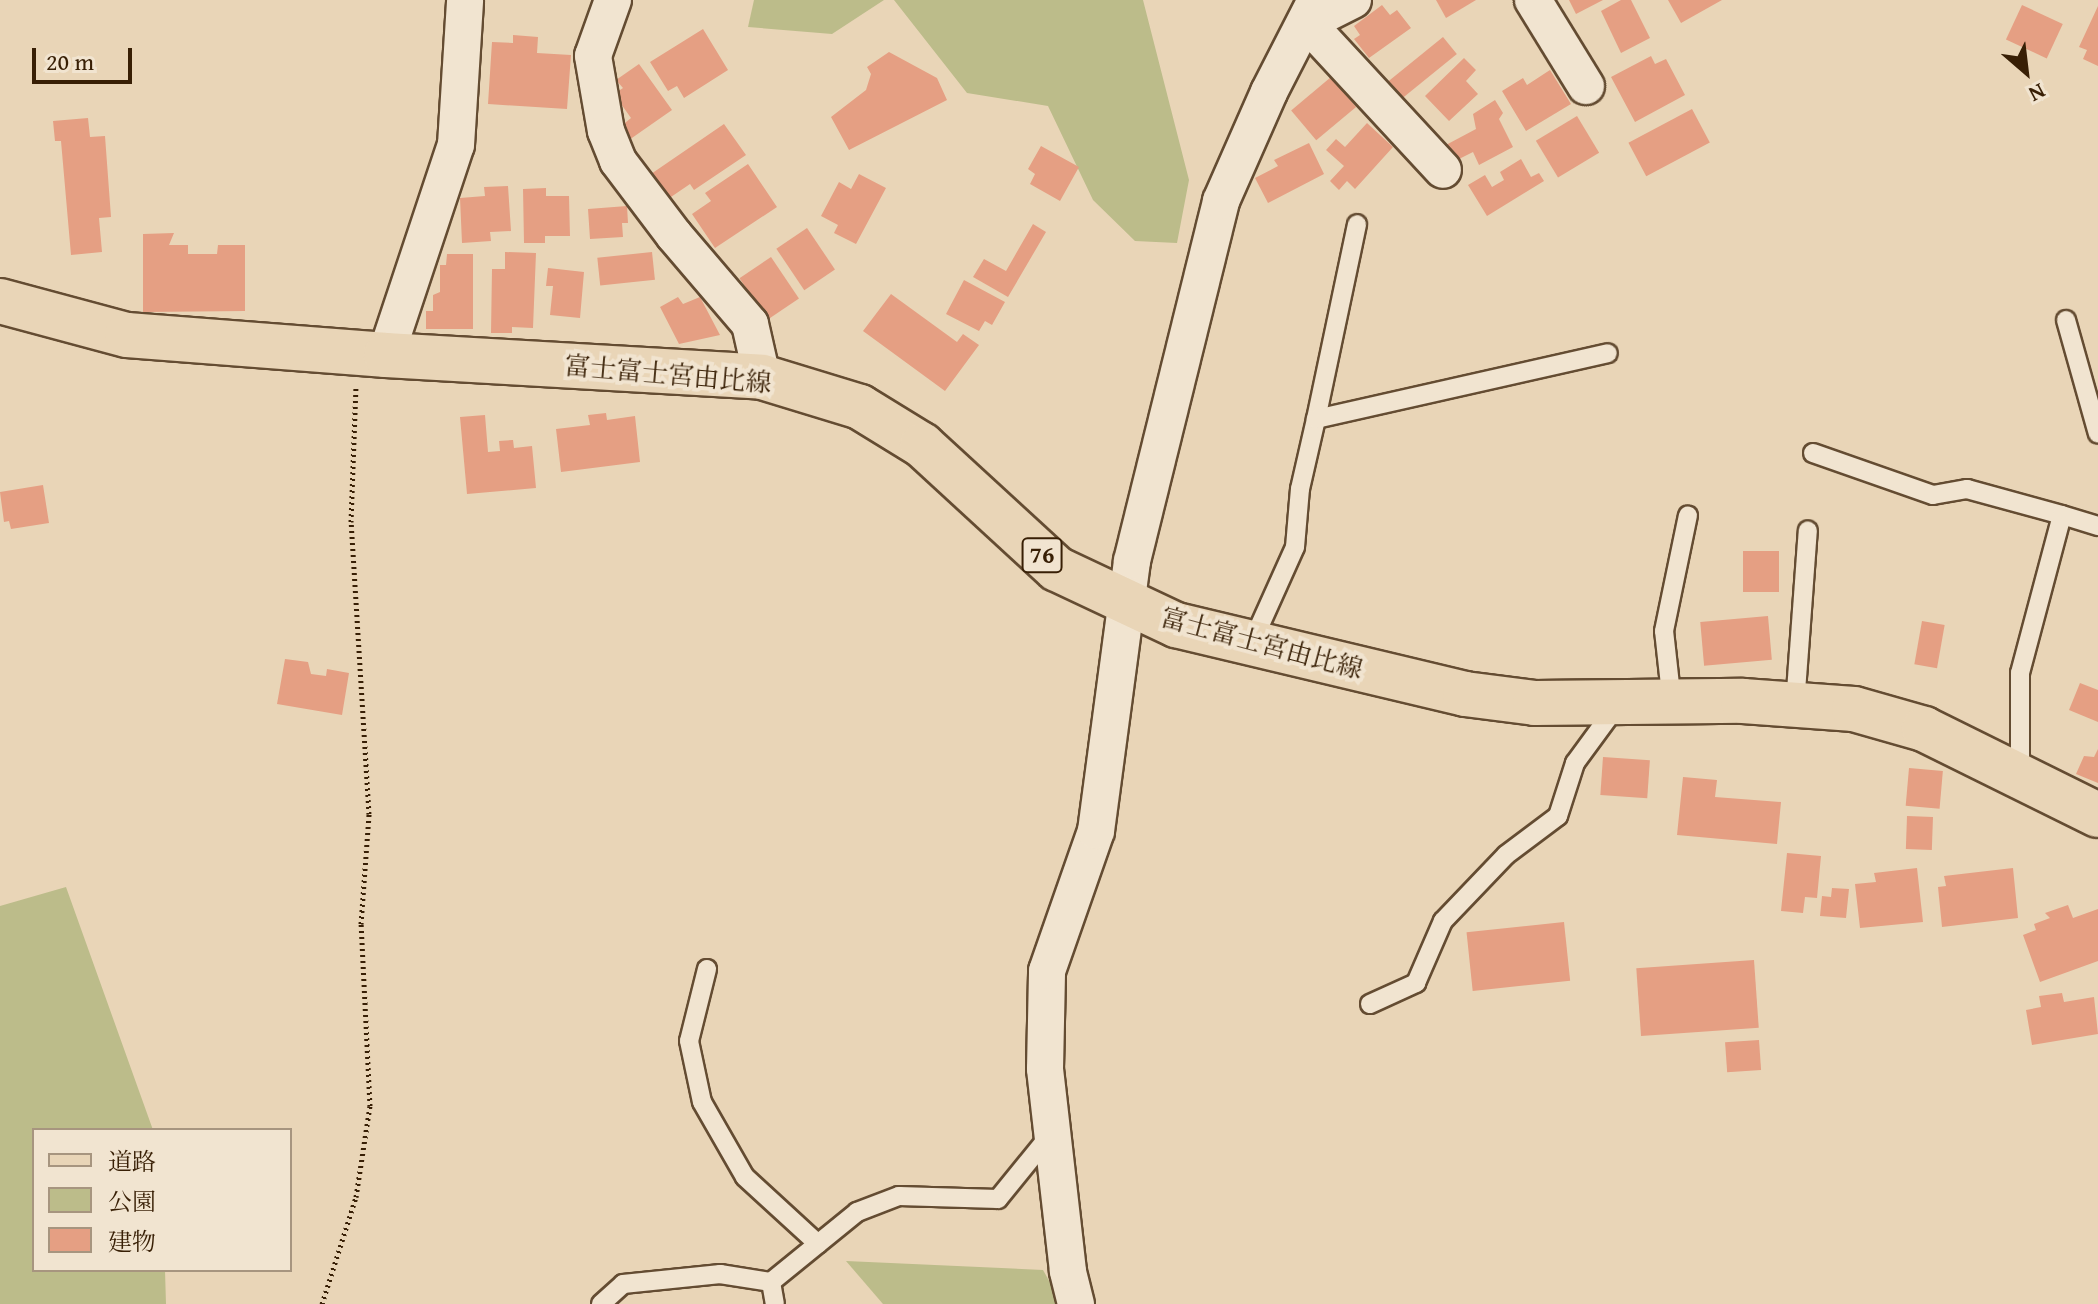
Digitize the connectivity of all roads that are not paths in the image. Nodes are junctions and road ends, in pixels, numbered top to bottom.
1 (465, 0) edge
2 (613, 0) edge
3 (1353, 0) edge
4 (1533, 0) edge
5 (1311, 12) edge
6 (1586, 86) dead end
7 (1443, 170) dead end
8 (1357, 224) dead end
9 (0, 301) edge
10 (2066, 320) dead end
11 (372, 353) junction
12 (1608, 353) dead end
13 (762, 377) junction
14 (1316, 419) junction
15 (2098, 434) edge
16 (1813, 453) dead end
17 (1688, 515) dead end
18 (2062, 515) junction
19 (2098, 526) edge
20 (1808, 530) dead end
21 (1126, 601) junction
22 (1250, 646) junction
23 (1672, 703) junction
24 (1618, 704) junction
25 (1795, 705) junction
26 (2020, 776) junction
27 (2098, 815) edge
28 (707, 969) dead end
29 (1370, 1004) dead end
30 (1052, 1133) junction
31 (818, 1244) junction
32 (771, 1282) junction
33 (601, 1304) edge
34 (775, 1304) edge
35 (1076, 1304) edge

1 - 11 street
2 - 13 street
3 - 5 street
4 - 6 street
5 - 7 street
5 - 21 street
8 - 14 lane
9 - 11 main road, 富士富士宮由比線 / 76
10 - 15 lane
11 - 13 main road, 富士富士宮由比線 / 76
12 - 14 lane
13 - 21 main road, 富士富士宮由比線 / 76
14 - 22 lane
16 - 18 lane
17 - 23 lane
18 - 19 lane
18 - 26 lane
20 - 25 lane
21 - 22 main road, 富士富士宮由比線 / 76
21 - 30 street
22 - 24 main road, 富士富士宮由比線 / 76
23 - 24 main road, 富士富士宮由比線 / 76
23 - 25 main road, 富士富士宮由比線 / 76
24 - 29 lane
25 - 26 main road, 富士富士宮由比線 / 76
26 - 27 main road, 富士富士宮由比線 / 76
28 - 31 lane
30 - 31 lane
30 - 35 street
31 - 32 lane
32 - 33 lane
32 - 34 lane

